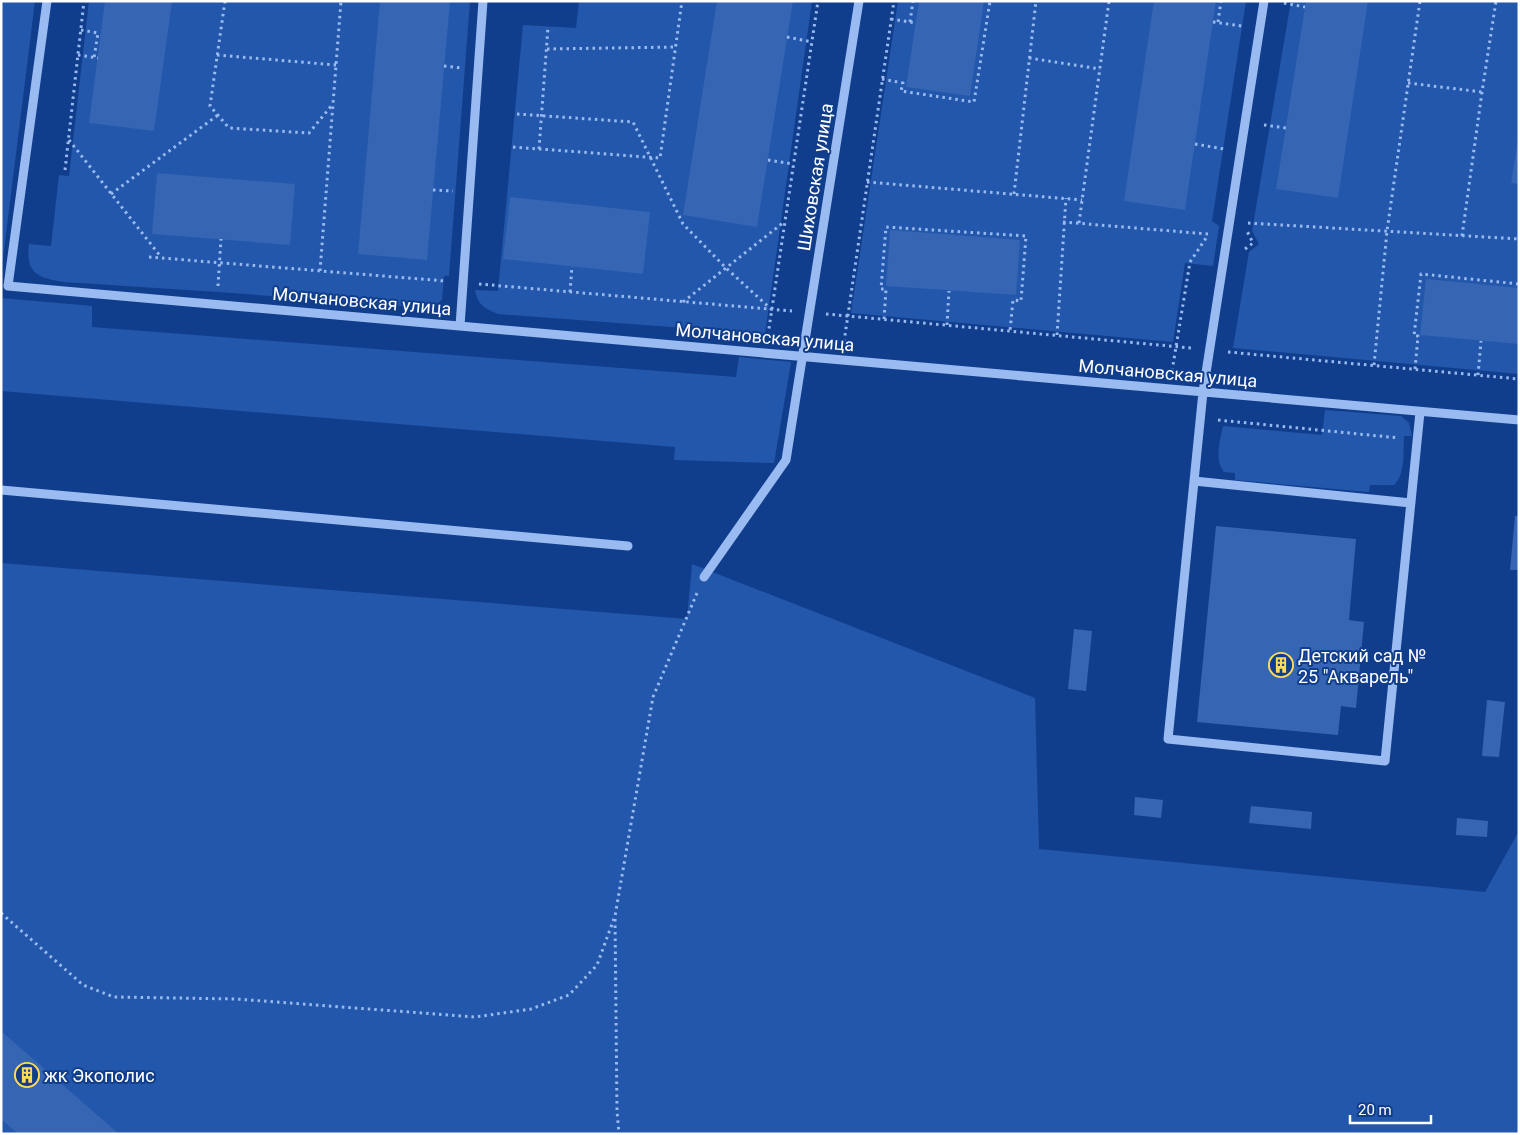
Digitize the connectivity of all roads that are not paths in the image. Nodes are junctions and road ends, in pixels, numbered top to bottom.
1 (47, 1) edge
2 (483, 1) edge
3 (859, 1) edge
4 (1264, 1) edge
5 (460, 326) junction
6 (803, 357) junction
7 (1203, 392) junction
8 (1420, 412) junction
9 (1519, 420) edge
10 (1194, 481) junction
11 (1, 490) edge
12 (1411, 502) junction
13 (628, 546) dead end
14 (704, 577) road end

1 - 5 street, Молчановская улица
2 - 5 street
3 - 6 street, Шиховская улица
4 - 7 street
5 - 6 street, Молчановская улица
6 - 7 street, Молчановская улица
6 - 14 street, Шиховская улица
7 - 8 street, Молчановская улица
7 - 10 street
8 - 9 street, Молчановская улица
8 - 12 street
10 - 12 street
10 - 12 street
11 - 13 street

